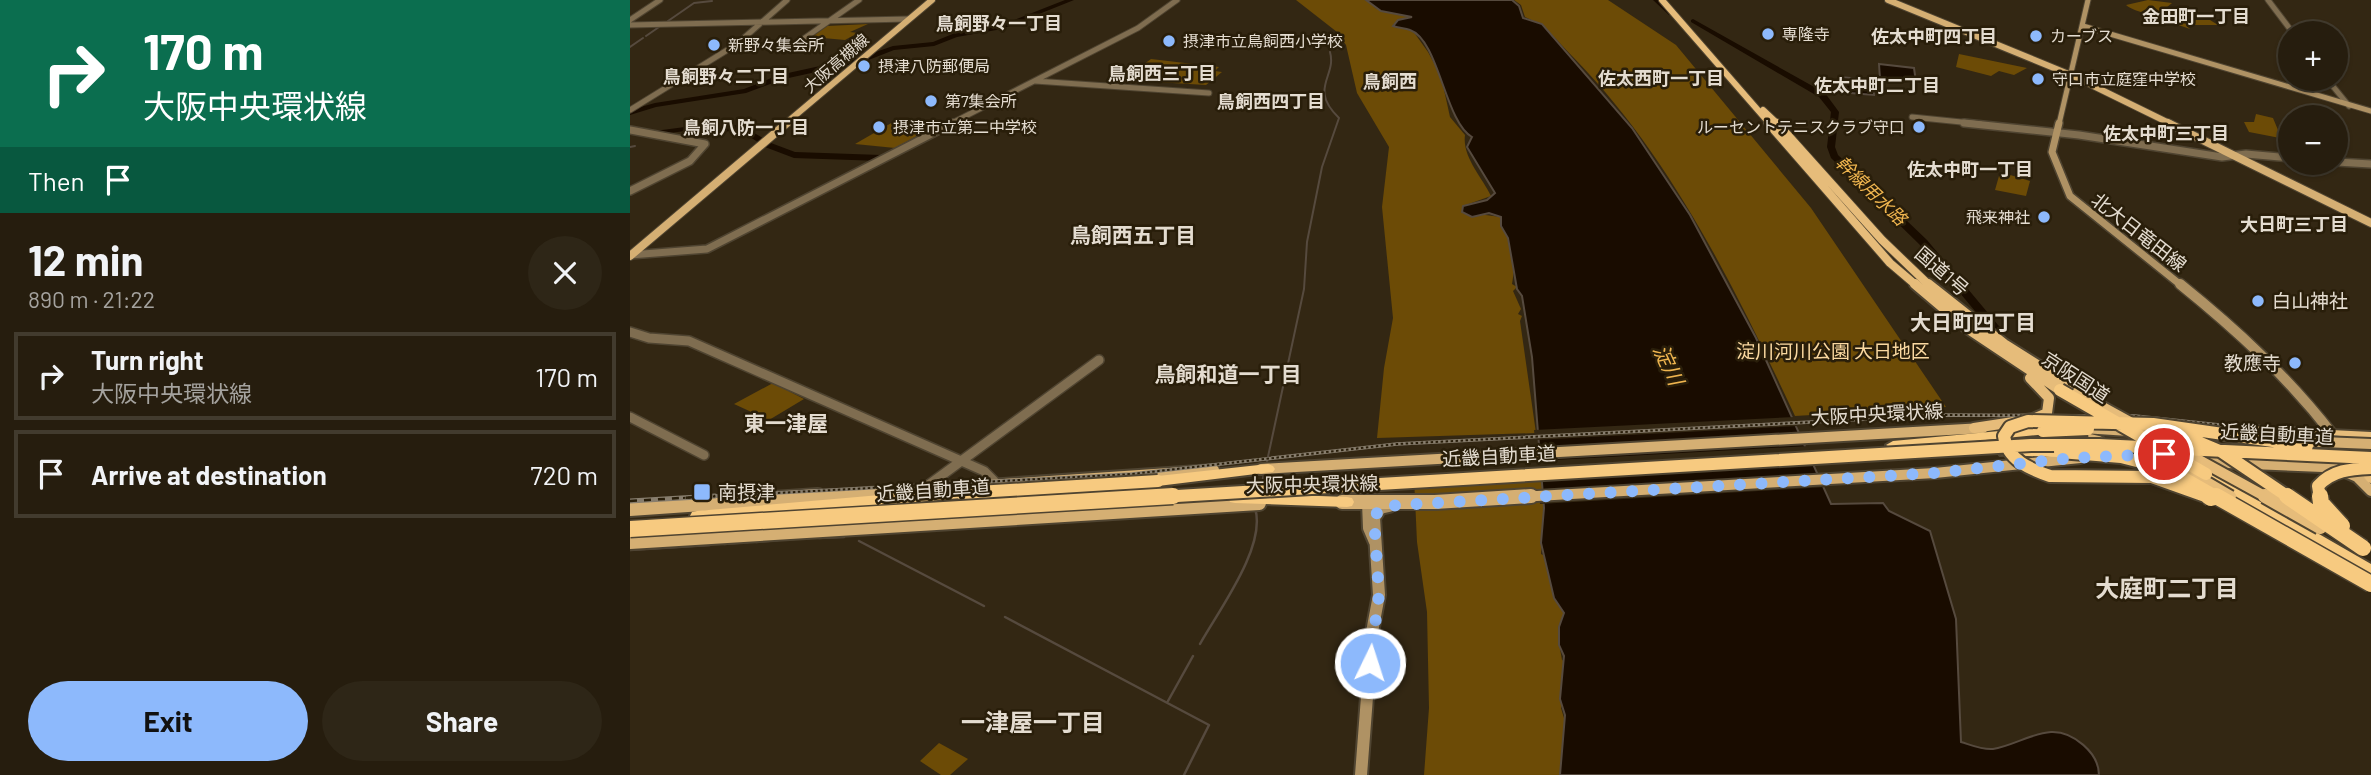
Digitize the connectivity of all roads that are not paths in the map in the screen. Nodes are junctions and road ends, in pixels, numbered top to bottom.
1 (660, 0) edge
2 (787, 0) edge
3 (859, 0) edge
4 (932, 0) edge
5 (1177, 0) edge
6 (1665, 0) edge
7 (1888, 0) edge
8 (2088, 0) edge
9 (2268, 0) edge
10 (908, 19) junction
11 (764, 20) junction
12 (832, 20) junction
13 (2284, 21) edge
14 (630, 22) edge
15 (2083, 26) junction
16 (1705, 45) junction
17 (789, 49) dead end
18 (2071, 75) junction
19 (1034, 81) junction
20 (2337, 91) edge
21 (1209, 93) dead end
22 (2349, 106) junction
23 (630, 110) edge
24 (1763, 110) junction
25 (2371, 111) edge
26 (1912, 117) dead end
27 (630, 130) edge
28 (2057, 133) junction
29 (2236, 156) junction
30 (2278, 158) edge
31 (2348, 163) edge
32 (2371, 164) edge
33 (630, 191) edge
34 (2371, 223) edge
35 (630, 255) edge
36 (1890, 263) junction
37 (630, 332) edge
38 (1099, 360) dead end
39 (2063, 388) junction
40 (630, 417) edge
41 (2035, 423) junction
42 (2055, 426) junction
43 (2233, 430) junction
44 (2333, 435) junction
45 (2371, 437) edge
46 (1893, 445) junction
47 (2307, 446) junction
48 (2371, 447) edge
49 (2347, 453) junction
50 (705, 455) dead end
51 (1824, 457) junction
52 (2071, 458) junction
53 (2371, 458) edge
54 (2132, 459) junction
55 (960, 461) junction
56 (2311, 466) junction
57 (2368, 467) edge
58 (1268, 469) junction
59 (2371, 478) edge
60 (992, 484) junction
61 (2371, 485) edge
62 (923, 489) junction
63 (2371, 491) edge
64 (1347, 502) junction
65 (1376, 504) junction
66 (630, 509) edge
67 (630, 520) edge
68 (975, 520) junction
69 (693, 521) junction
70 (2260, 522) junction
71 (630, 529) edge
72 (630, 544) edge
73 (2371, 547) edge
74 (2371, 555) edge
75 (2371, 575) edge
76 (1361, 775) edge

1 - 14 street
2 - 11 street
3 - 12 street
4 - 10 main road, 大阪高槻線
5 - 19 street
6 - 16 highway, 京阪国道
7 - 18 main road
8 - 15 main road, 北大日竜田線
9 - 13 street
10 - 12 street
10 - 35 main road, 大阪高槻線
11 - 12 street
11 - 14 street
11 - 23 street
12 - 17 street
15 - 18 main road, 北大日竜田線
15 - 22 main road
16 - 24 highway, 京阪国道
16 - 36 highway, 京阪国道
18 - 28 main road, 北大日竜田線
18 - 29 main road
19 - 21 street
19 - 35 street
20 - 22 street
22 - 25 main road
24 - 39 highway, 京阪国道
24 - 43 highway, 国道1号
26 - 28 street
27 - 33 street
28 - 29 street
28 - 44 main road, 北大日竜田線
29 - 30 street
29 - 34 main road
31 - 32 street
36 - 39 highway, 京阪国道
36 - 41 highway
37 - 55 street
38 - 55 street
39 - 74 highway, bridge
39 - 75 highway, bridge
39 - 75 highway, 京阪国道, bridge
40 - 50 street
41 - 42 main road, 大阪中央環状線
41 - 49 main road
41 - 58 main road, 大阪中央環状線
42 - 43 highway
42 - 48 main road, 大阪中央環状線, bridge
43 - 44 highway, 国道1号
44 - 45 highway
44 - 49 highway
46 - 47 highway, 近畿自動車道, bridge
46 - 69 highway, 近畿自動車道
46 - 74 highway, bridge
47 - 48 highway, 近畿自動車道, bridge
47 - 70 highway, bridge
49 - 57 highway
51 - 53 highway, 近畿自動車道, bridge
51 - 54 highway, bridge
51 - 69 highway, 近畿自動車道, bridge
52 - 54 main road
52 - 57 main road, 大阪中央環状線, bridge
52 - 65 main road, 大阪中央環状線
54 - 56 main road
54 - 70 highway, bridge
55 - 60 street
55 - 62 street
56 - 57 main road
56 - 63 main road
57 - 59 highway
57 - 61 highway
57 - 73 highway, bridge
58 - 60 main road, 大阪中央環状線
58 - 69 highway, bridge
60 - 62 main road, 大阪中央環状線
60 - 68 street
62 - 66 main road, 大阪中央環状線
64 - 65 main road, 大阪中央環状線
64 - 68 main road, 大阪中央環状線
64 - 69 highway, bridge
65 - 76 main road
67 - 69 highway, 近畿自動車道
68 - 72 main road, 大阪中央環状線
69 - 71 highway, 近畿自動車道, bridge
70 - 75 highway, bridge

